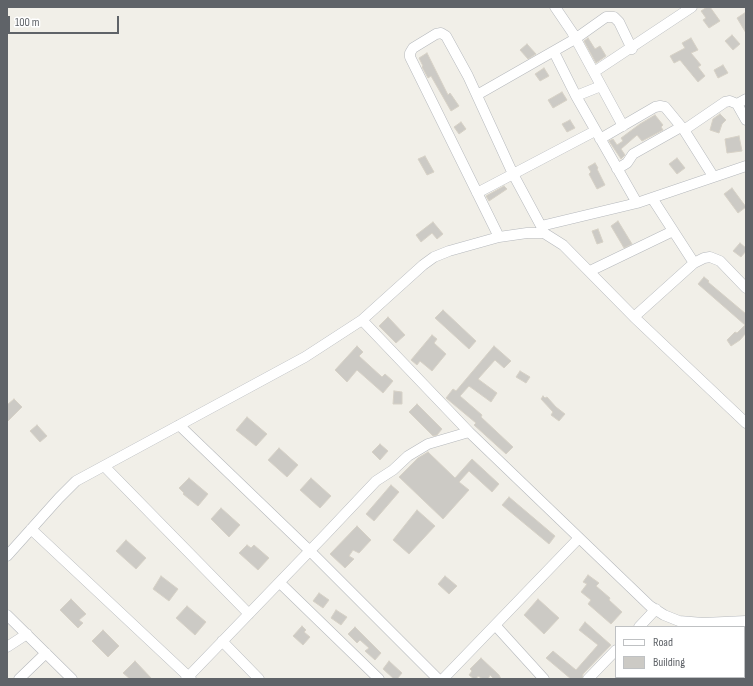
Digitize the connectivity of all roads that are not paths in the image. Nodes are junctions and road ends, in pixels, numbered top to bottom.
1 (555, 7) edge
2 (692, 7) edge
3 (575, 39) junction
4 (632, 48) junction
5 (554, 52) junction
6 (594, 72) junction
7 (601, 86) junction
8 (477, 95) junction
9 (576, 96) junction
10 (742, 101) edge
11 (746, 120) edge
12 (622, 126) junction
13 (682, 128) junction
14 (598, 135) junction
15 (746, 166) edge
16 (617, 169) junction
17 (513, 174) junction
18 (714, 176) junction
19 (477, 193) junction
20 (652, 198) junction
21 (637, 203) junction
22 (542, 230) junction
23 (673, 230) junction
24 (499, 237) junction
25 (694, 263) junction
26 (590, 272) junction
27 (746, 288) edge
28 (634, 317) junction
29 (362, 320) junction
30 (746, 423) edge
31 (178, 425) junction
32 (470, 432) junction
33 (104, 466) junction
34 (31, 529) junction
35 (579, 538) junction
36 (310, 551) junction
37 (7, 556) edge
38 (280, 583) junction
39 (656, 609) junction
40 (249, 614) junction
41 (7, 615) edge
42 (746, 621) edge
43 (495, 625) junction
44 (639, 626) edge
45 (26, 634) junction
46 (222, 641) junction
47 (7, 647) edge
48 (46, 653) junction
49 (615, 653) edge
50 (189, 678) edge
51 (19, 679) edge
52 (72, 679) edge
53 (258, 679) edge
54 (379, 679) edge
55 (438, 679) edge
56 (443, 679) edge
57 (544, 679) edge
58 (588, 679) edge

1 - 3 street
2 - 4 street
3 - 4 street
3 - 5 street
3 - 6 street
4 - 6 street
5 - 8 street
5 - 9 street
6 - 7 street
7 - 9 street
7 - 12 street
8 - 17 street
8 - 19 street
9 - 14 street
10 - 11 street
10 - 13 street
12 - 13 street
12 - 14 street
13 - 16 street
13 - 18 street
14 - 16 street
14 - 17 street
15 - 18 street
16 - 21 street
17 - 19 street
17 - 22 street
18 - 20 street
19 - 24 street
20 - 21 street
20 - 23 street
21 - 22 street
22 - 24 street
22 - 26 street
23 - 25 street
23 - 26 street
24 - 29 street
25 - 27 street
25 - 28 street
26 - 28 street
28 - 30 street
29 - 31 street
29 - 32 street
31 - 33 street
31 - 36 street
32 - 35 street
32 - 36 street
33 - 34 street
33 - 40 street
34 - 37 street
34 - 50 street
35 - 39 street
35 - 43 street
36 - 38 street
36 - 55 street
38 - 40 street
38 - 54 street
39 - 42 street
39 - 44 street
40 - 46 street
41 - 45 street
43 - 56 street
43 - 57 street
45 - 47 street
45 - 48 street
46 - 50 street
46 - 53 street
48 - 51 street
48 - 52 street
49 - 58 street

